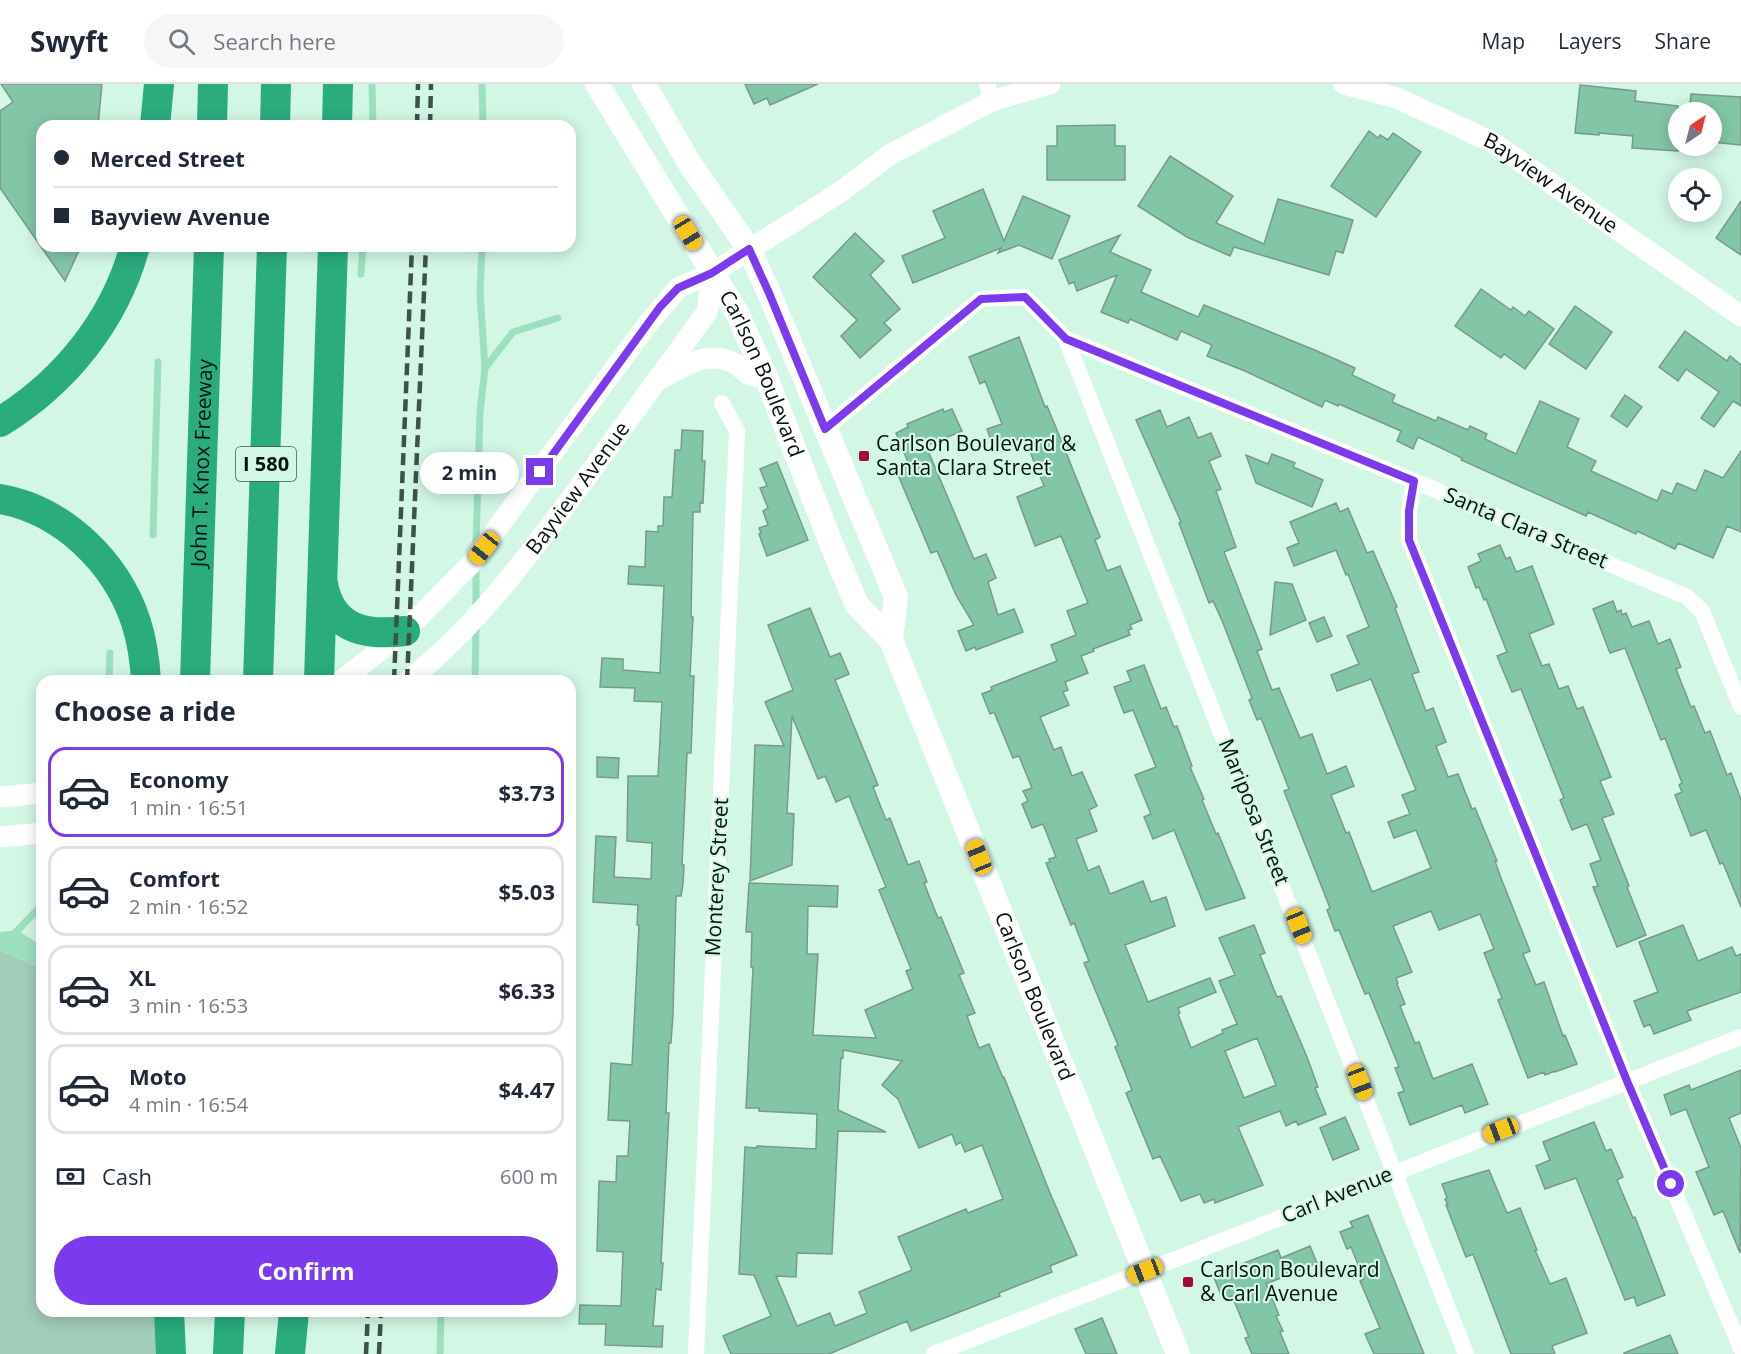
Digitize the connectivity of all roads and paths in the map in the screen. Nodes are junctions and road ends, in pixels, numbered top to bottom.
1 (159, 84) edge
2 (213, 84) edge
3 (276, 84) edge
4 (338, 84) edge
5 (597, 84) edge
6 (644, 84) edge
7 (1050, 84) edge
8 (1344, 84) edge
9 (1027, 86) edge
10 (989, 92) edge
11 (156, 120) edge
12 (212, 120) edge
13 (275, 120) edge
14 (337, 120) edge
15 (749, 249) junction
16 (133, 252) edge
17 (208, 252) edge
18 (272, 252) edge
19 (333, 252) edge
20 (712, 273) junction
21 (1741, 316) edge
22 (1066, 339) junction
23 (767, 379) junction
24 (658, 380) junction
25 (722, 403) dead end
26 (0, 422) edge
27 (825, 429) junction
28 (1414, 481) junction
29 (0, 499) edge
30 (322, 572) junction
31 (405, 631) junction
32 (891, 640) junction
33 (145, 675) edge
34 (195, 675) edge
35 (258, 675) edge
36 (319, 675) edge
37 (348, 675) edge
38 (415, 675) edge
39 (1741, 707) edge
40 (36, 794) edge
41 (0, 797) edge
42 (36, 834) edge
43 (0, 837) edge
44 (1741, 1036) edge
45 (1627, 1081) junction
46 (1396, 1171) junction
47 (1145, 1271) junction
48 (169, 1317) edge
49 (175, 1317) edge
50 (230, 1317) edge
51 (293, 1317) edge
52 (1741, 1348) edge
53 (172, 1354) edge
54 (228, 1354) edge
55 (290, 1354) edge
56 (696, 1354) edge
57 (934, 1354) edge
58 (1178, 1354) edge
59 (1466, 1354) edge

1 - 11 highway
2 - 12 highway
3 - 13 highway
4 - 14 highway
5 - 20 main road, Carlson Boulevard
6 - 15 main road, Carlson Boulevard
7 - 9 street, Bayview Avenue
8 - 21 street, Bayview Avenue
9 - 10 street, Bayview Avenue
10 - 15 street, Bayview Avenue
15 - 20 street, Bayview Avenue
15 - 27 main road, Carlson Boulevard
16 - 26 highway
17 - 34 highway, John T. Knox Freeway
18 - 35 highway, I 580
19 - 30 highway
20 - 23 main road, Carlson Boulevard
20 - 24 street, Bayview Avenue
20 - 31 street, Bayview Avenue
22 - 27 street, Santa Clara Street
22 - 28 street, Santa Clara Street
22 - 46 street, Mariposa Street
23 - 24 street
23 - 32 main road, Carlson Boulevard
24 - 38 street, Bayview Avenue
25 - 56 street, Monterey Street
27 - 32 main road, Carlson Boulevard
28 - 39 street, Santa Clara Street
28 - 45 street
29 - 33 highway
30 - 31 highway
30 - 36 highway
31 - 37 street, Bayview Avenue
32 - 47 main road, Carlson Boulevard
40 - 41 street
42 - 43 street
44 - 45 street, Carl Avenue
45 - 46 street, Carl Avenue
45 - 52 street
46 - 47 street, Carl Avenue
46 - 59 street, Mariposa Street
47 - 57 street, Carl Avenue
47 - 58 main road, Carlson Boulevard
48 - 53 highway
49 - 53 highway
50 - 54 highway
51 - 55 highway

